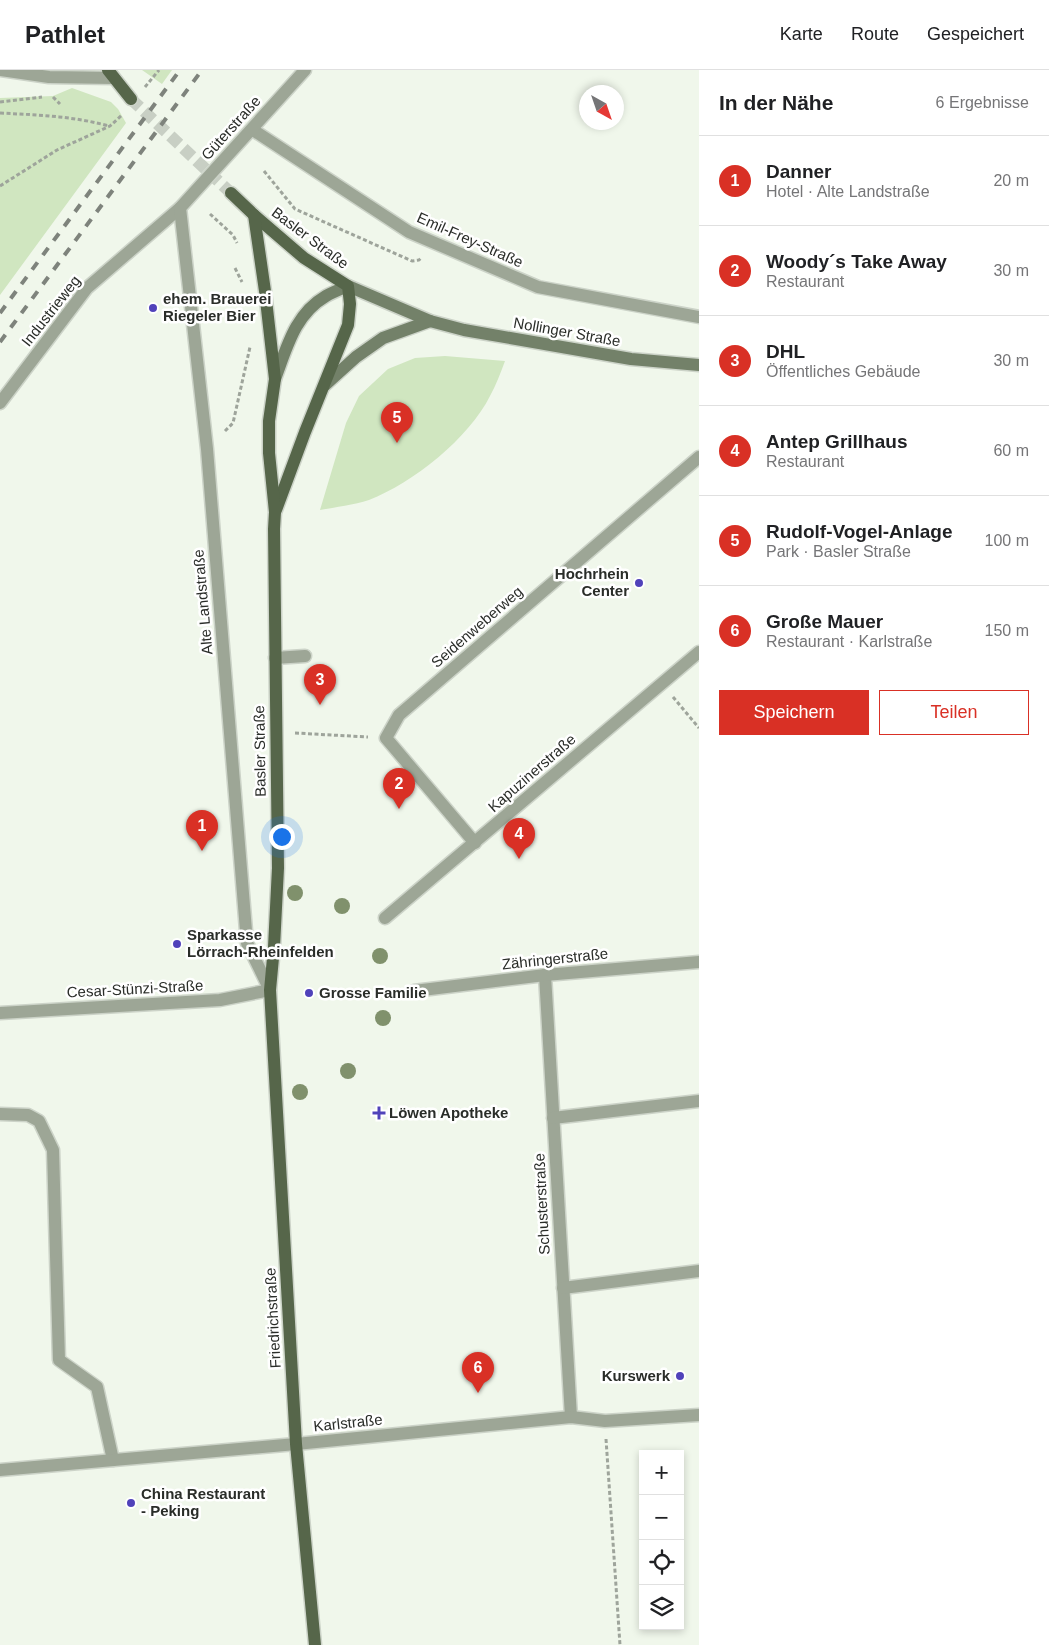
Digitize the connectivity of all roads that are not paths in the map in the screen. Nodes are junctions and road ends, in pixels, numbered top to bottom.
1 (0, 70) edge
2 (306, 70) edge
3 (111, 74) edge
4 (136, 96) tunnel mouth
5 (253, 130) junction
6 (231, 193) tunnel mouth
7 (180, 208) junction
8 (254, 215) junction
9 (348, 286) junction
10 (699, 317) edge
11 (430, 321) junction
12 (699, 365) edge
13 (275, 379) junction
14 (325, 385) junction
15 (0, 403) edge
16 (699, 457) edge
17 (275, 512) junction
18 (699, 652) edge
19 (305, 656) dead end
20 (275, 658) junction
21 (474, 843) junction
22 (385, 918) dead end
23 (699, 962) edge
24 (545, 975) junction
25 (270, 990) junction
26 (414, 991) dead end
27 (0, 1012) edge
28 (699, 1101) edge
29 (0, 1114) edge
30 (553, 1118) junction
31 (699, 1272) edge
32 (563, 1288) junction
33 (699, 1415) edge
34 (570, 1417) junction
35 (296, 1444) junction
36 (113, 1460) junction
37 (0, 1470) edge
38 (314, 1645) edge

1 - 3 street
2 - 5 street, Güterstraße
3 - 4 main road
5 - 7 street, Güterstraße
5 - 10 street, Emil-Frey-Straße
6 - 8 main road, Basler Straße
7 - 15 street, Industrieweg
7 - 25 street, Alte Landstraße
8 - 9 main road, Basler Straße
8 - 13 main road, Basler Straße
9 - 11 main road, Nollinger Straße
9 - 13 main road, Basler Straße
9 - 14 main road, Basler Straße
11 - 12 main road, Nollinger Straße
11 - 14 main road
13 - 17 main road, Basler Straße
14 - 17 main road, Basler Straße
16 - 21 street, Seidenweberweg
17 - 20 main road, Basler Straße
18 - 21 street, Kapuzinerstraße
19 - 20 street
20 - 25 main road, Basler Straße
21 - 22 street, Kapuzinerstraße
23 - 24 street, Zähringerstraße
24 - 26 street, Zähringerstraße
24 - 30 street, Schusterstraße
25 - 27 street, Cesar-Stünzi-Straße
25 - 35 main road, Friedrichstraße
28 - 30 street
29 - 36 street
30 - 32 street, Schusterstraße
31 - 32 street
32 - 34 street, Schusterstraße
33 - 34 street, Karlstraße
34 - 35 street, Karlstraße
35 - 36 street, Karlstraße
35 - 38 main road, Friedrichstraße
36 - 37 street, Karlstraße

